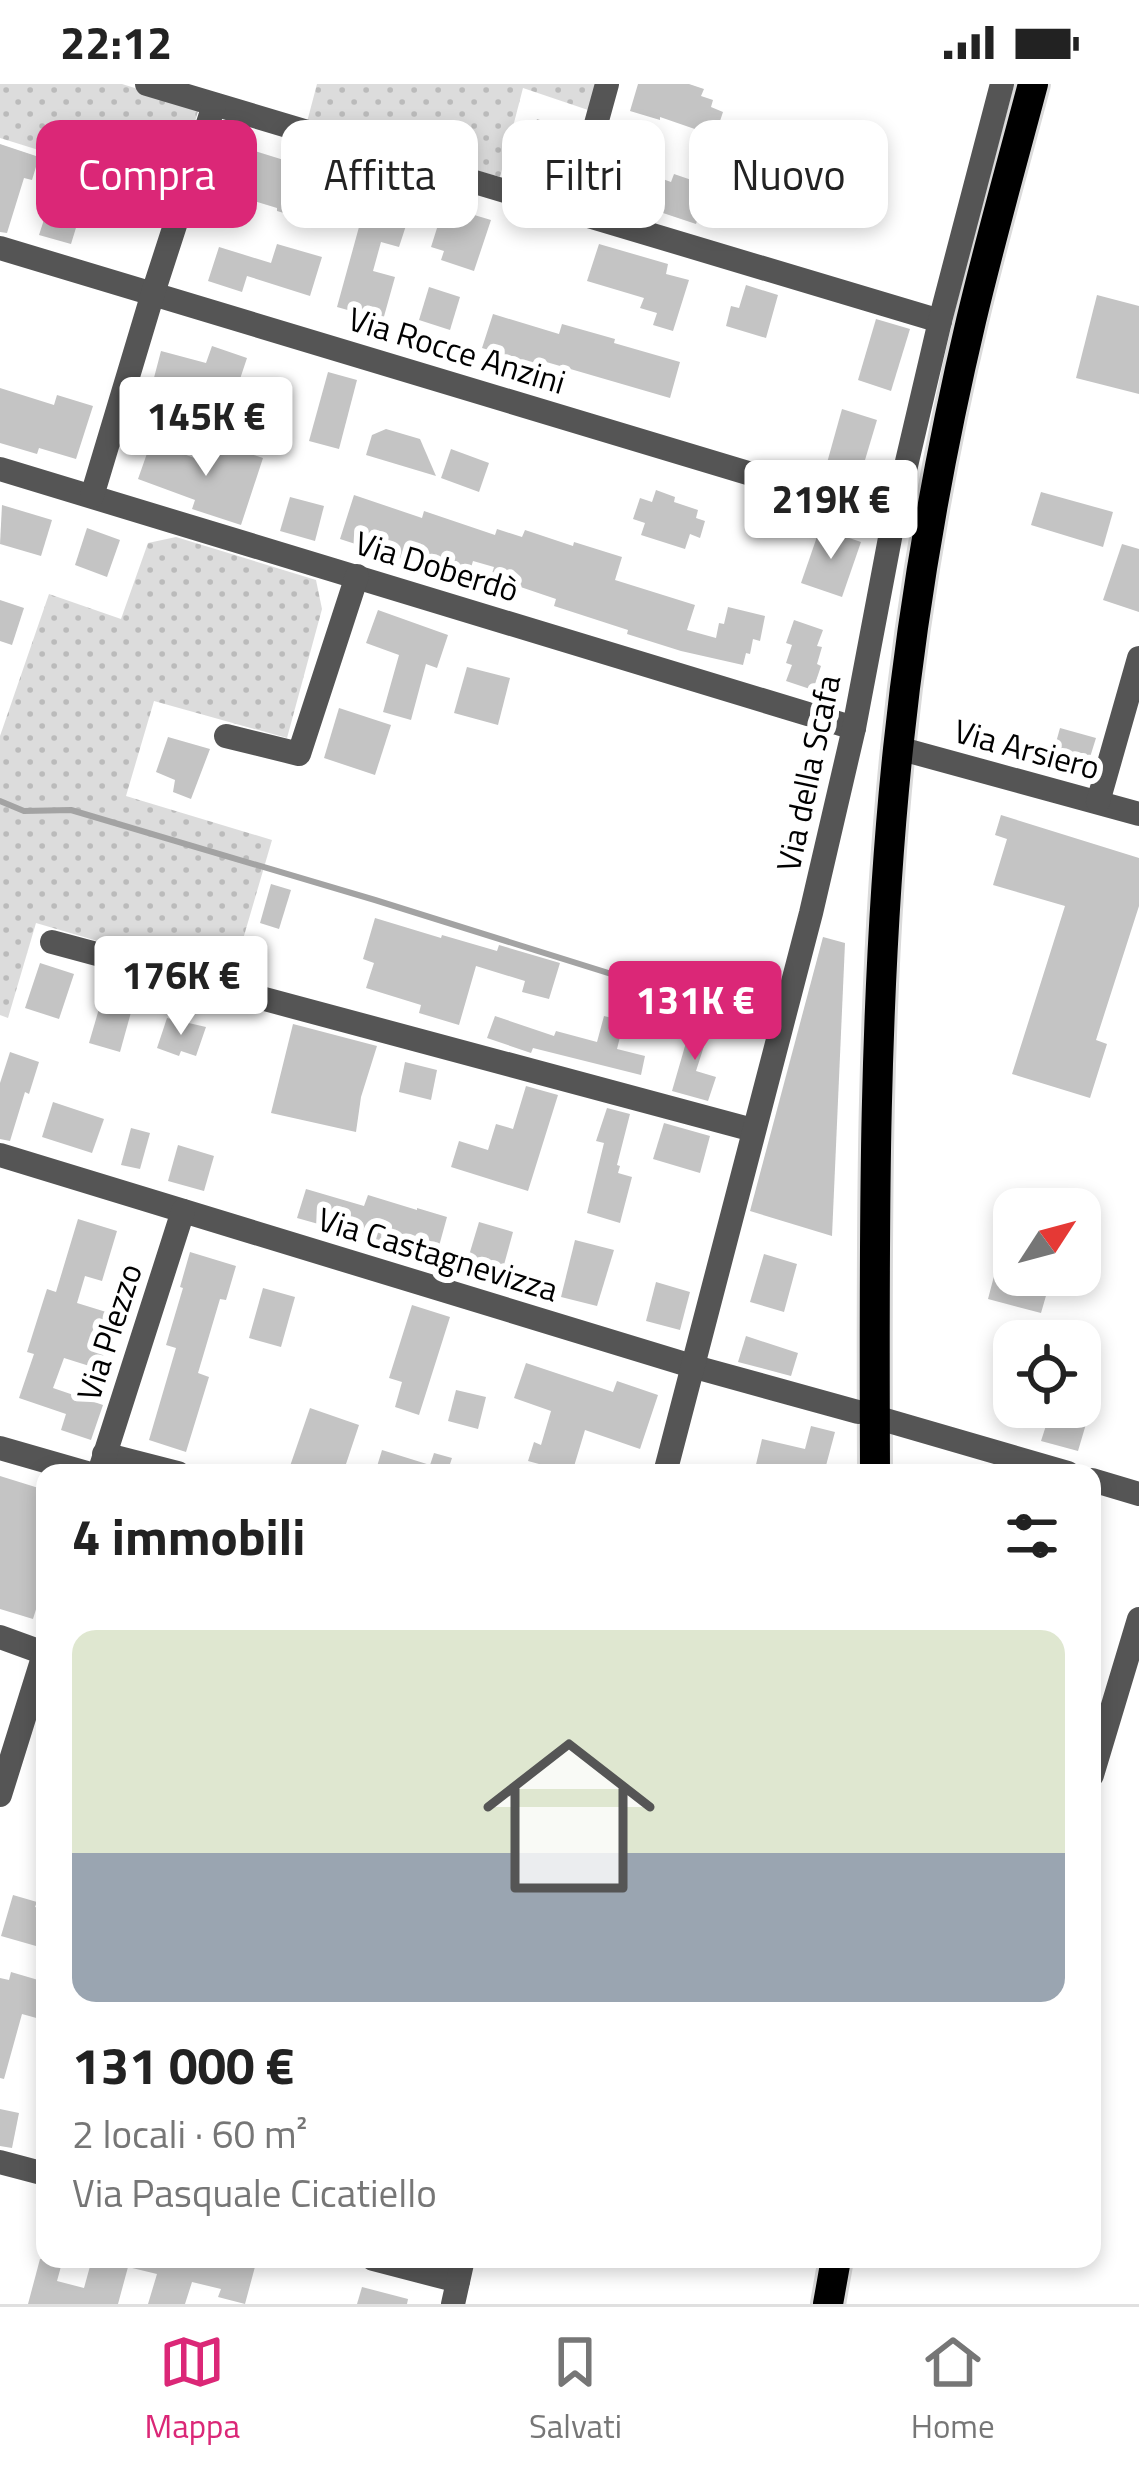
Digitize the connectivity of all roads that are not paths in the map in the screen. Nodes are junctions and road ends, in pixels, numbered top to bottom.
1 (147, 84) edge
2 (607, 84) edge
3 (1002, 84) edge
4 (1033, 84) edge
5 (214, 105) junction
6 (597, 120) edge
7 (502, 190) edge
8 (629, 228) edge
9 (0, 248) edge
10 (153, 293) junction
11 (940, 321) junction
12 (0, 470) edge
13 (92, 496) junction
14 (894, 518) junction
15 (357, 576) junction
16 (1139, 658) edge
17 (854, 728) junction
18 (226, 736) dead end
19 (898, 748) junction
20 (1098, 802) junction
21 (1139, 814) edge
22 (52, 942) dead end
23 (753, 1130) junction
24 (0, 1155) edge
25 (183, 1211) junction
26 (695, 1367) junction
27 (866, 1414) junction
28 (0, 1448) edge
29 (82, 1464) edge
30 (98, 1464) edge
31 (668, 1464) edge
32 (874, 1464) edge
33 (1037, 1464) edge
34 (1101, 1483) edge
35 (1139, 1494) edge
36 (1139, 1619) edge
37 (0, 1637) edge
38 (36, 1649) edge
39 (33, 1734) edge
40 (1101, 1744) edge
41 (0, 1795) edge
42 (0, 2162) edge
43 (36, 2172) edge
44 (408, 2268) edge
45 (834, 2268) edge
46 (458, 2281) edge
47 (828, 2304) edge

1 - 5 street
2 - 6 street
3 - 11 street, Via della Scafa
4 - 19 main road
5 - 7 street
5 - 10 street
8 - 11 street
9 - 10 street, Via Rocce Anzini
10 - 13 street
10 - 14 street, Via Rocce Anzini
11 - 14 street, Via della Scafa
12 - 13 street, Via Doberdò
13 - 15 street, Via Doberdò
14 - 17 street, Via della Scafa
15 - 17 street, Via Doberdò
15 - 18 street
16 - 20 street
17 - 23 street, Via della Scafa
19 - 20 street, Via Arsiero
19 - 27 main road
20 - 21 street, Via Arsiero
22 - 23 street
23 - 26 street, Via della Scafa
24 - 25 street, Via Castagnevizza
25 - 26 street, Via Castagnevizza
25 - 30 street, Via Plezzo
26 - 27 street, Via Castagnevizza
26 - 31 street, Via della Scafa
27 - 32 main road
27 - 33 street, Via Castagnevizza
28 - 29 street
34 - 35 street
36 - 40 street
37 - 38 street
39 - 41 street
42 - 43 street
44 - 46 street
45 - 47 main road

